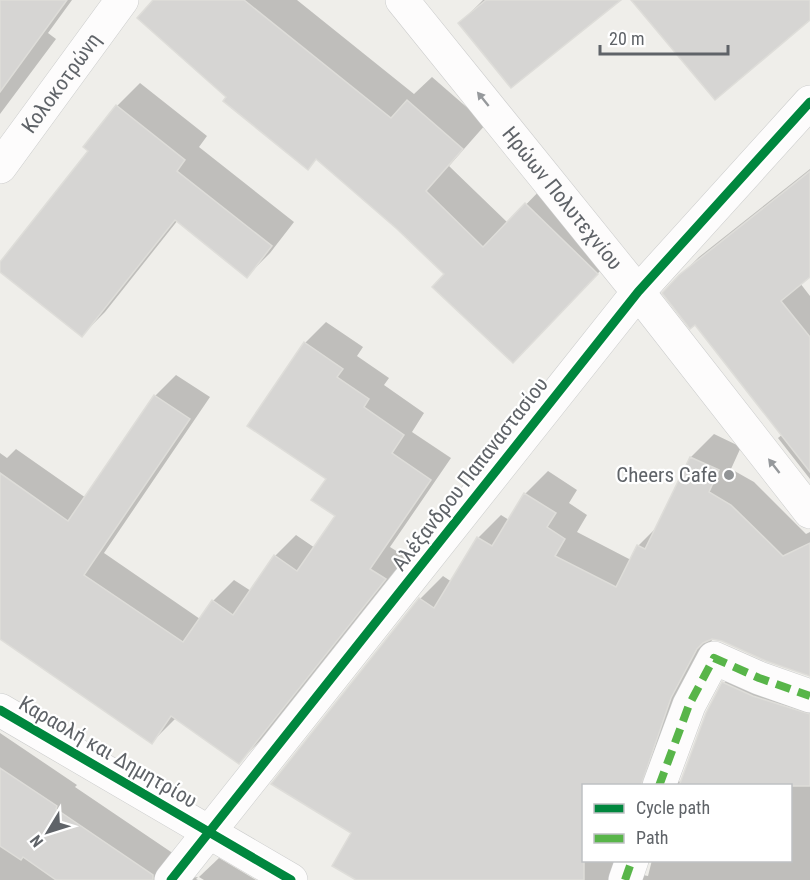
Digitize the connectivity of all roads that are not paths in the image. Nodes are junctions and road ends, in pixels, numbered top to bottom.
1 (122, 0) edge
2 (402, 0) edge
3 (810, 102) edge
4 (0, 167) edge
5 (638, 292) junction
6 (810, 512) edge
7 (810, 696) edge
8 (0, 710) edge
9 (660, 784) edge
10 (209, 832) junction
11 (632, 862) edge
12 (171, 880) edge
13 (291, 880) edge
14 (625, 880) edge

1 - 4 street, Κολοκοτρώνη
5 -> 2 street, Ηρώων Πολυτεχνίου
3 - 5 street, Αλέξανδρου Παπαναστασίου
6 -> 5 street, Ηρώων Πολυτεχνίου
5 - 10 street, Αλέξανδρου Παπαναστασίου
7 - 9 street
8 - 10 street, Καραολή και Δημητρίου
10 - 12 street, Αλέξανδρου Παπαναστασίου
10 - 13 street, Καραολή και Δημητρίου
11 - 14 street

